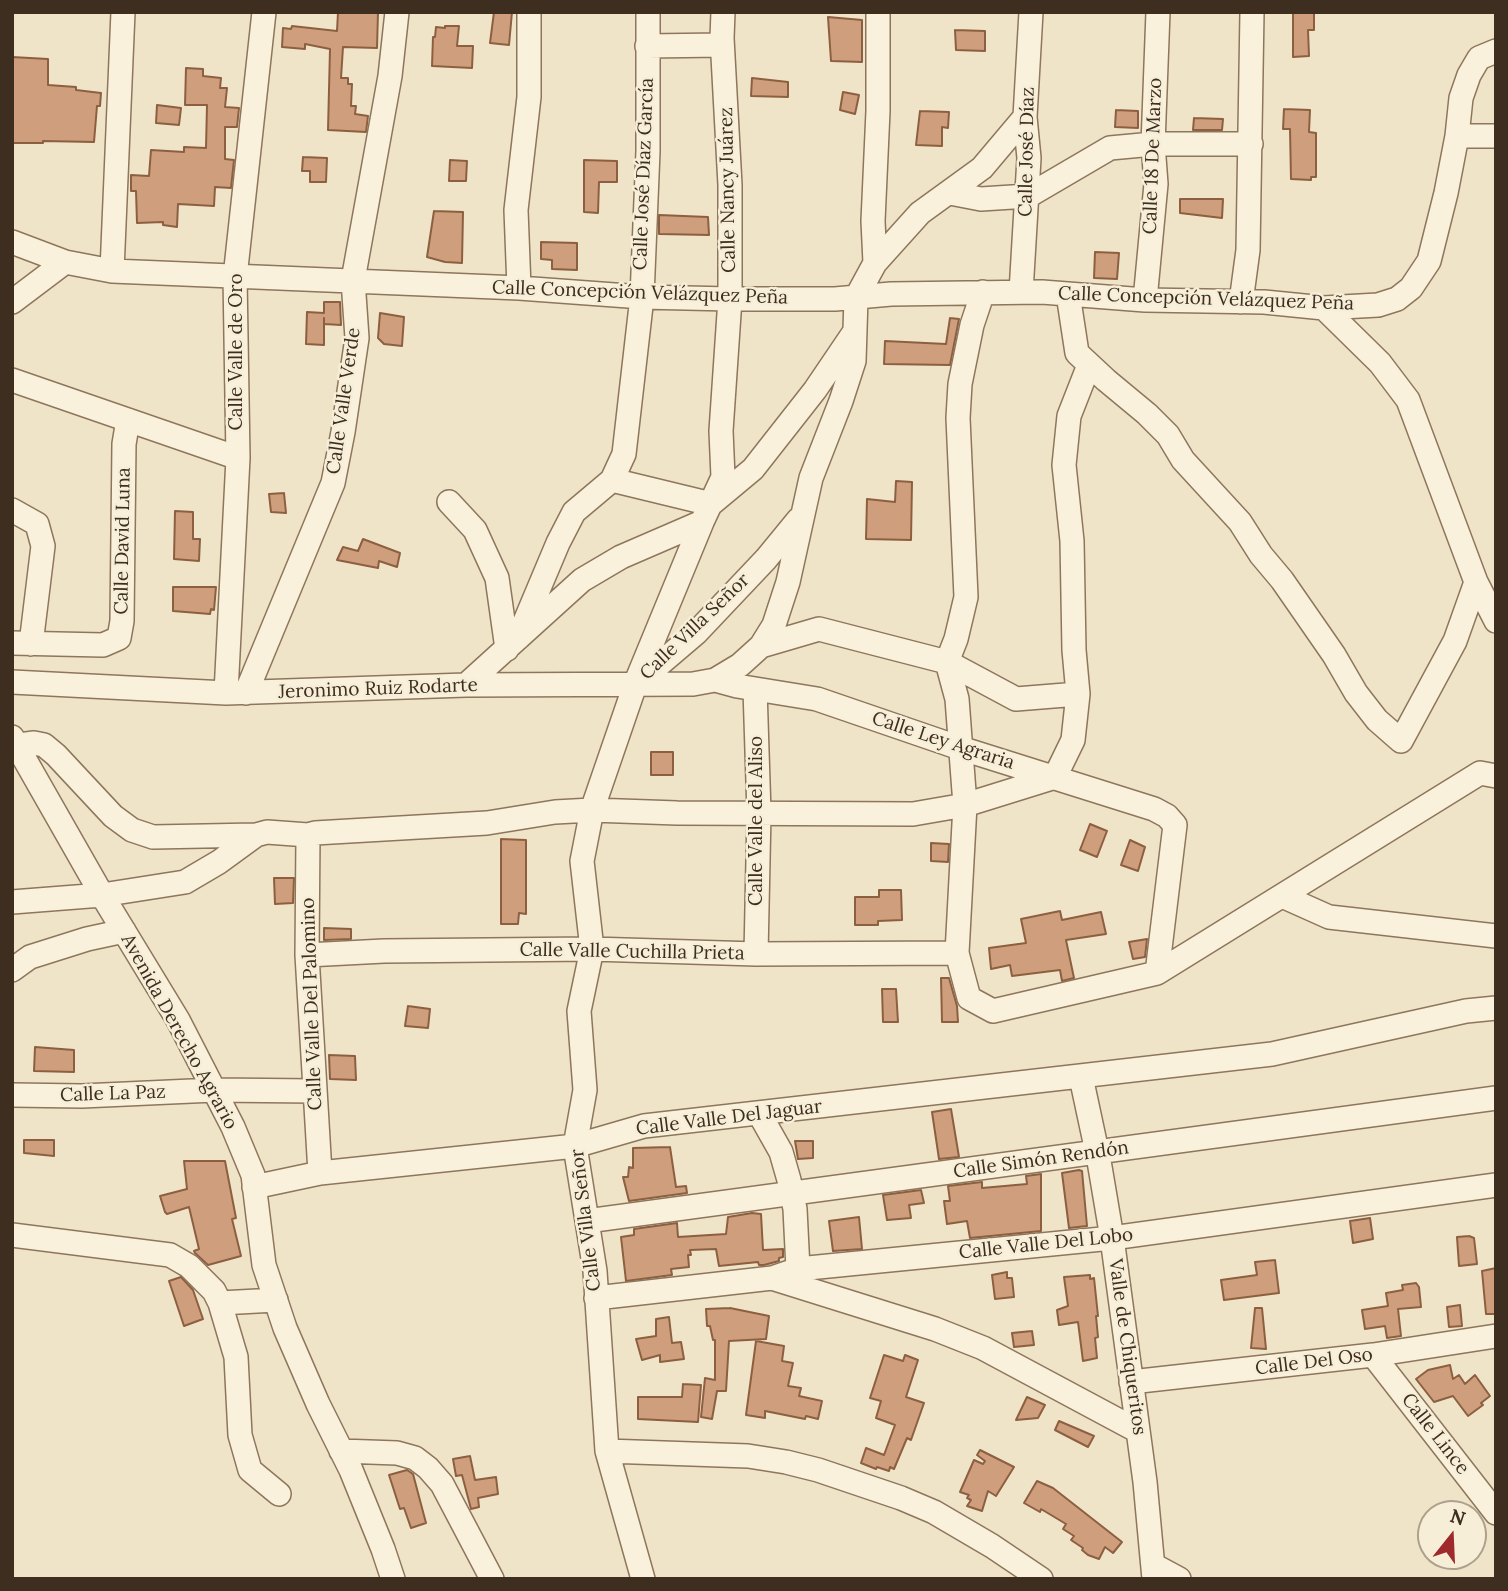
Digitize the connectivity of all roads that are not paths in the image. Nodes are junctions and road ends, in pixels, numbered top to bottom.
1 (123, 12) edge
2 (264, 12) edge
3 (397, 12) edge
4 (529, 12) edge
5 (648, 12) edge
6 (723, 12) edge
7 (878, 12) edge
8 (1031, 12) edge
9 (1158, 12) edge
10 (1252, 12) edge
11 (722, 45) junction
12 (647, 46) junction
13 (1496, 51) edge
14 (1025, 117) junction
15 (1457, 136) junction
16 (1496, 136) edge
17 (1153, 144) junction
18 (1251, 145) junction
19 (950, 193) junction
20 (1028, 196) junction
21 (12, 242) edge
22 (65, 262) junction
23 (875, 263) junction
24 (112, 271) junction
25 (235, 277) junction
26 (353, 280) junction
27 (519, 288) junction
28 (983, 292) junction
29 (1021, 292) junction
30 (1068, 294) junction
31 (642, 296) junction
32 (856, 298) junction
33 (730, 299) junction
34 (1145, 300) junction
35 (12, 302) edge
36 (1241, 302) junction
37 (1324, 308) junction
38 (856, 331) junction
39 (1089, 365) junction
40 (12, 380) edge
41 (128, 420) junction
42 (238, 458) junction
43 (612, 480) junction
44 (449, 502) dead end
45 (12, 510) edge
46 (706, 513) junction
47 (803, 515) junction
48 (1476, 582) junction
49 (1496, 621) edge
50 (22, 643) edge
51 (512, 644) junction
52 (761, 646) junction
53 (947, 662) junction
54 (740, 665) joint
55 (715, 680) junction
56 (12, 682) edge
57 (466, 685) junction
58 (635, 685) junction
59 (755, 689) junction
60 (236, 693) junction
61 (1078, 694) junction
62 (14, 743) edge
63 (960, 748) junction
64 (1496, 776) edge
65 (1055, 778) junction
66 (965, 805) junction
67 (592, 810) junction
68 (760, 813) junction
69 (256, 835) junction
70 (308, 835) junction
71 (102, 895) junction
72 (1282, 895) junction
73 (12, 902) edge
74 (124, 931) junction
75 (1496, 936) edge
76 (592, 949) junction
77 (957, 953) junction
78 (756, 954) junction
79 (307, 955) junction
80 (12, 970) edge
81 (1157, 973) junction
82 (1496, 1008) edge
83 (1081, 1076) junction
84 (214, 1090) junction
85 (315, 1091) junction
86 (12, 1095) edge
87 (1496, 1098) edge
88 (759, 1113) junction
89 (575, 1146) junction
90 (1097, 1152) junction
91 (320, 1173) junction
92 (1496, 1185) edge
93 (254, 1187) junction
94 (792, 1193) junction
95 (587, 1221) junction
96 (12, 1235) edge
97 (1112, 1238) junction
98 (798, 1269) junction
99 (772, 1278) junction
100 (596, 1298) junction
101 (276, 1300) junction
102 (220, 1303) junction
103 (1496, 1336) edge
104 (1373, 1355) junction
105 (1131, 1382) junction
106 (1138, 1432) junction
107 (341, 1451) junction
108 (607, 1451) junction
109 (279, 1493) dead end
110 (1496, 1513) edge
111 (1154, 1572) edge
112 (393, 1579) edge
113 (492, 1579) edge
114 (643, 1579) edge
115 (1041, 1579) edge
116 (1179, 1579) edge

1 - 24 street
2 - 25 street, Calle Valle de Oro
3 - 26 street, Calle Valle Verde
4 - 27 street
5 - 12 street, Calle José Díaz García
6 - 11 street, Calle Nancy Juárez
7 - 23 street
8 - 14 street, Calle José Díaz
9 - 17 street, Calle 18 De Marzo
10 - 18 street
11 - 12 street
11 - 33 street, Calle Nancy Juárez
12 - 31 street, Calle José Díaz García
13 - 15 street
14 - 19 street, Calle Villa Señor
14 - 20 street, Calle José Díaz
15 - 16 street
15 - 37 street, Calle Concepción Velázquez Peña
17 - 18 street
17 - 20 street
17 - 34 street, Calle 18 De Marzo
18 - 36 street
19 - 20 street
19 - 23 street, Calle Villa Señor
20 - 29 street, Calle José Díaz
21 - 22 street, Calle Concepción Velázquez Peña
22 - 24 street, Calle Concepción Velázquez Peña
22 - 35 street
23 - 32 street, Calle Villa Señor
24 - 25 street, Calle Concepción Velázquez Peña
25 - 26 street, Calle Concepción Velázquez Peña
25 - 42 street, Calle Valle de Oro
26 - 27 street, Calle Concepción Velázquez Peña
26 - 60 street, Calle Valle Verde
27 - 31 street, Calle Concepción Velázquez Peña
28 - 29 street, Calle Concepción Velázquez Peña
28 - 32 street, Calle Concepción Velázquez Peña
28 - 53 street
29 - 30 street, Calle Concepción Velázquez Peña
30 - 34 street, Calle Concepción Velázquez Peña
30 - 39 street
31 - 33 street, Calle Concepción Velázquez Peña
31 - 43 street, Calle José Díaz García
32 - 33 street, Calle Concepción Velázquez Peña
32 - 38 street, Calle Villa Señor
33 - 46 street, Calle Nancy Juárez
34 - 36 street, Calle Concepción Velázquez Peña
36 - 37 street, Calle Concepción Velázquez Peña
37 - 48 street
38 - 46 street
38 - 47 street, Calle Villa Señor
39 - 48 street
39 - 61 street
40 - 41 street
41 - 42 street
41 - 50 street, Calle David Luna
42 - 60 street, Calle Valle de Oro
43 - 46 street
43 - 51 street, Calle José Díaz García
44 - 51 street
45 - 50 street
46 - 51 street
46 - 58 street, Calle Nancy Juárez
47 - 52 street, Calle Villa Señor
47 - 58 street, Calle Villa Señor
48 - 49 street
51 - 57 street
52 - 53 street
52 - 54 street, Calle Villa Señor
53 - 61 street
53 - 63 street
54 - 55 street, Jeronimo Ruiz Rodarte
55 - 58 street, Jeronimo Ruiz Rodarte
55 - 59 street, Calle Ley Agraria
56 - 60 street, Jeronimo Ruiz Rodarte
57 - 58 street, Jeronimo Ruiz Rodarte
57 - 60 street, Jeronimo Ruiz Rodarte
58 - 67 street, Calle Villa Señor
59 - 63 street, Calle Ley Agraria
59 - 68 street, Calle Valle del Aliso
61 - 65 street
62 - 69 street
62 - 71 street, Avenida Derecho Agrario
63 - 65 street, Calle Ley Agraria
63 - 66 street
64 - 72 street
65 - 66 street
65 - 81 street, Calle Ley Agraria
66 - 68 street
66 - 77 street
67 - 68 street
67 - 70 street
67 - 76 street, Calle Villa Señor
68 - 78 street, Calle Valle del Aliso
69 - 70 street
69 - 71 street
70 - 79 street, Calle Valle Del Palomino
71 - 73 street
71 - 74 street, Avenida Derecho Agrario
72 - 75 street
72 - 81 street
74 - 80 street
74 - 84 street, Avenida Derecho Agrario
76 - 78 street, Calle Valle Cuchilla Prieta
76 - 79 street, Calle Valle Cuchilla Prieta
76 - 89 street, Calle Villa Señor
77 - 78 street, Calle Valle Cuchilla Prieta
77 - 81 street
79 - 85 street, Calle Valle Del Palomino
82 - 83 street
83 - 88 street, Calle Valle Del Jaguar
83 - 90 street, Valle de Chiqueritos
84 - 85 street, Calle La Paz
84 - 86 street, Calle La Paz
84 - 93 street, Avenida Derecho Agrario
85 - 91 street, Calle Valle Del Palomino
87 - 90 street, Calle Simón Rendón
88 - 89 street, Calle Valle Del Jaguar
88 - 94 street
89 - 91 street, Calle Valle Del Jaguar
89 - 95 street, Calle Villa Señor
90 - 94 street, Calle Simón Rendón
90 - 97 street, Valle de Chiqueritos
91 - 93 street, Calle Valle Del Jaguar
92 - 97 street, Calle Valle Del Lobo
93 - 101 street, Avenida Derecho Agrario
94 - 95 street, Calle Simón Rendón
94 - 98 street
95 - 100 street, Calle Villa Señor
96 - 102 street
97 - 98 street, Calle Valle Del Lobo
97 - 105 street, Valle de Chiqueritos
98 - 99 street, Calle Valle Del Lobo
99 - 100 street, Calle Valle Del Lobo
99 - 106 street
100 - 108 street, Calle Villa Señor
101 - 102 street
101 - 107 street, Avenida Derecho Agrario
102 - 109 street
103 - 104 street, Calle Del Oso
104 - 105 street, Calle Del Oso
104 - 110 street, Calle Lince
105 - 106 street, Valle de Chiqueritos
106 - 111 street, Valle de Chiqueritos
107 - 112 street, Avenida Derecho Agrario
107 - 113 street
108 - 114 street, Calle Villa Señor
108 - 115 street
111 - 116 street

